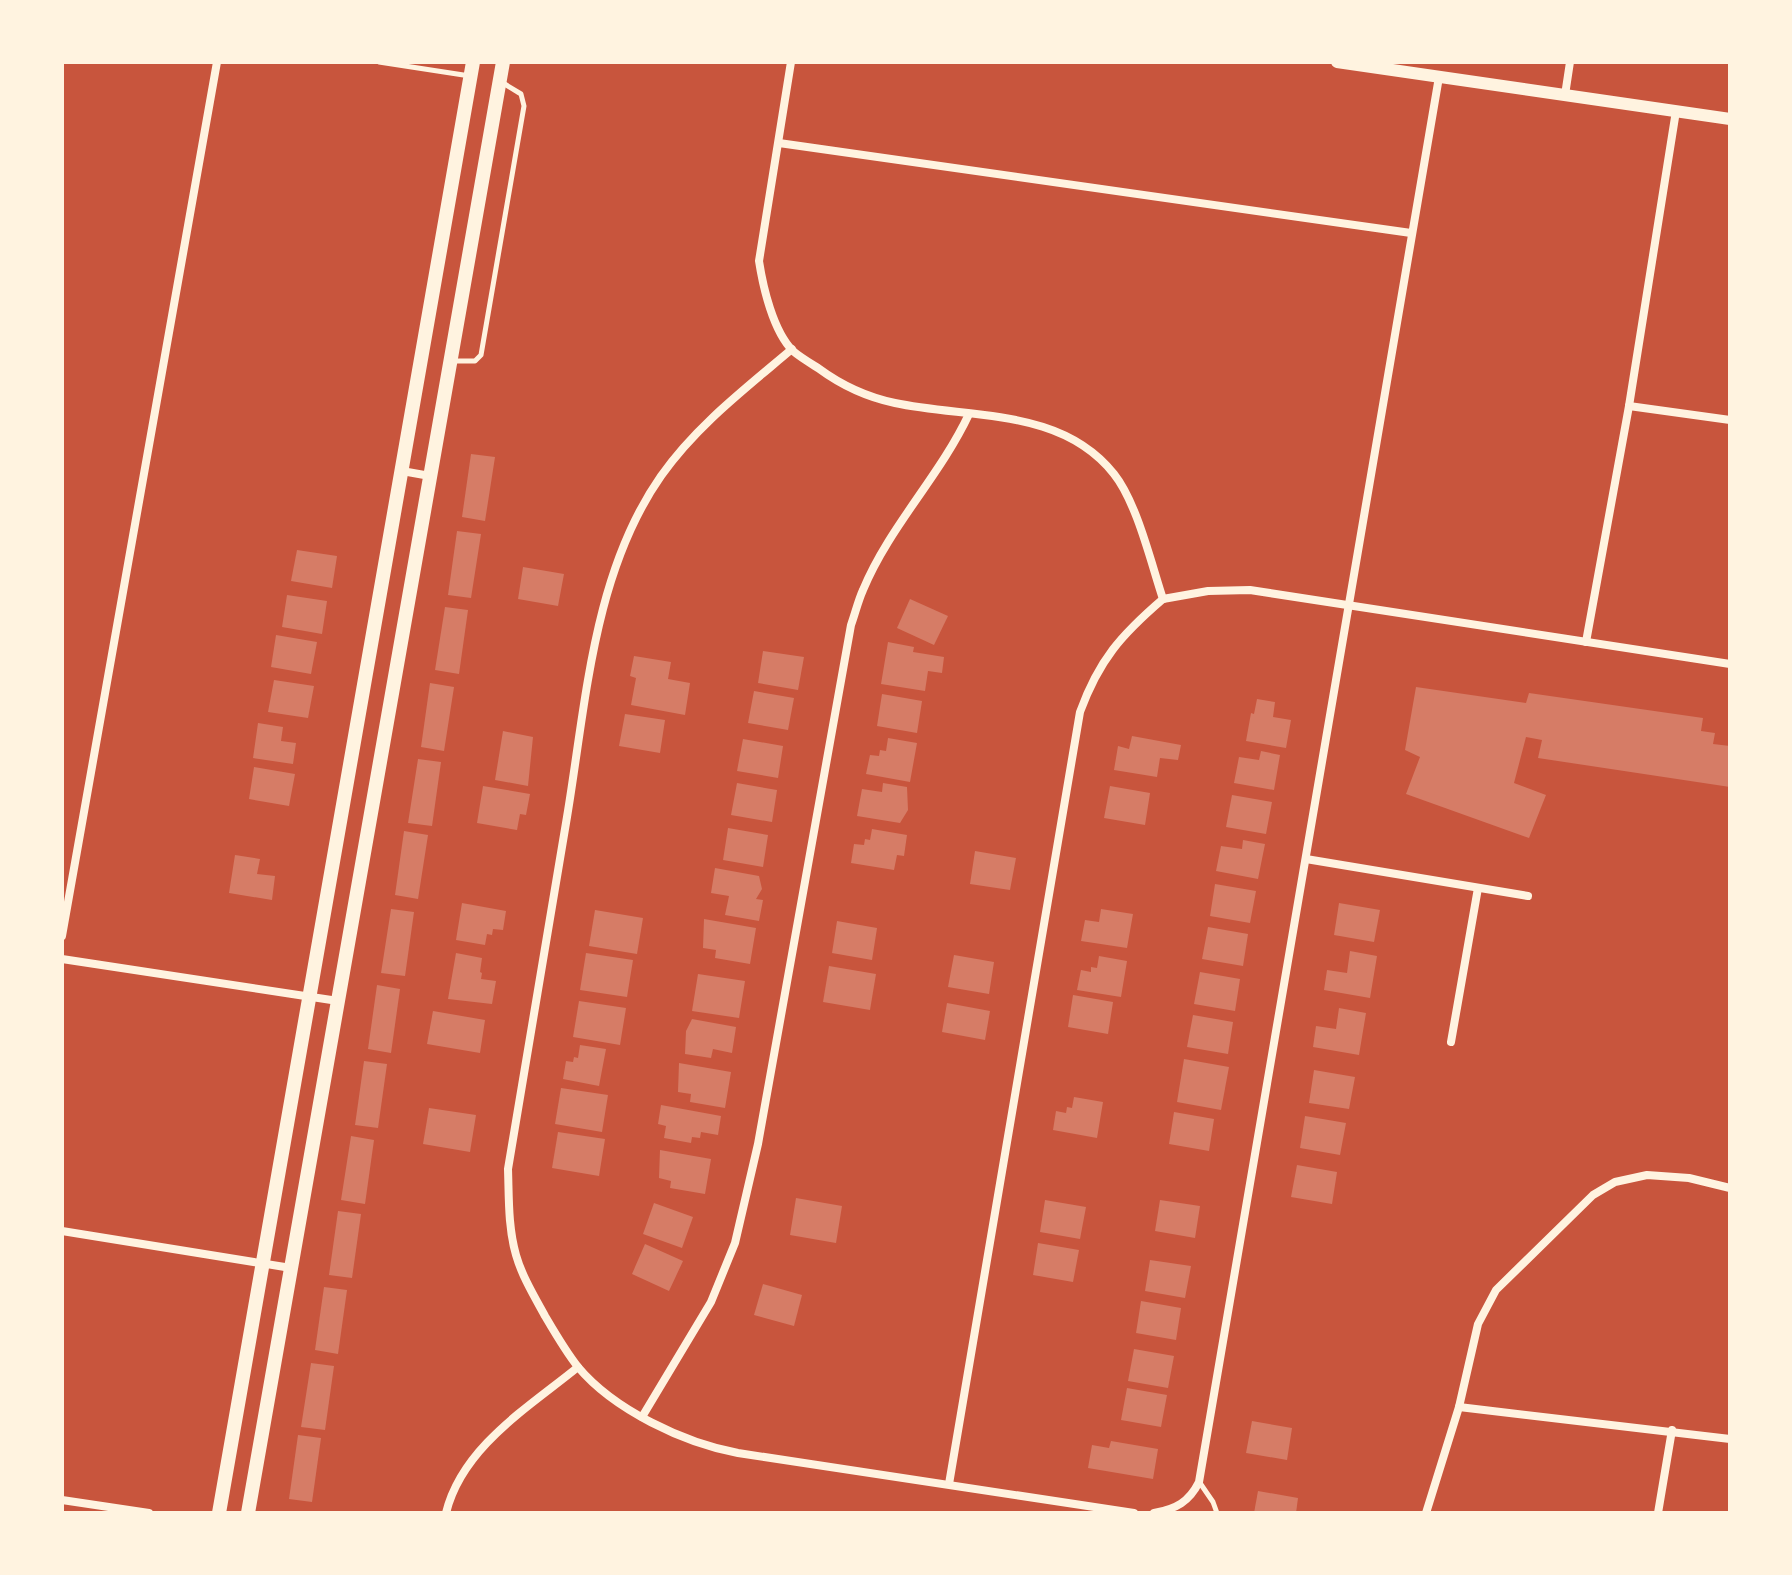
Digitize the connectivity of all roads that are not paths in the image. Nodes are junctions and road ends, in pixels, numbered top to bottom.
1 (217, 62) edge
2 (379, 62) edge
3 (503, 62) edge
4 (791, 62) edge
5 (1337, 62) edge
6 (1570, 62) edge
7 (472, 69) edge
8 (1439, 77) junction
9 (500, 81) junction
10 (1565, 95) junction
11 (1676, 111) junction
12 (1730, 119) edge
13 (779, 143) junction
14 (1411, 233) junction
15 (792, 349) junction
16 (451, 361) junction
17 (1629, 406) junction
18 (969, 414) junction
19 (1730, 420) edge
20 (402, 471) junction
21 (430, 476) junction
22 (1163, 599) junction
23 (1350, 606) junction
24 (1586, 642) junction
25 (1730, 664) edge
26 (1306, 859) junction
27 (1478, 888) junction
28 (1528, 896) dead end
29 (62, 936) edge
30 (62, 959) edge
31 (310, 997) junction
32 (338, 1001) junction
33 (1451, 1042) dead end
34 (1730, 1188) edge
35 (62, 1231) edge
36 (264, 1263) junction
37 (291, 1268) junction
38 (578, 1367) junction
39 (1459, 1407) junction
40 (642, 1417) junction
41 (1672, 1430) junction
42 (1730, 1439) edge
43 (1199, 1482) junction
44 (949, 1484) junction
45 (62, 1500) edge
46 (1071, 1509) edge
47 (149, 1513) edge
48 (219, 1513) edge
49 (248, 1513) edge
50 (446, 1513) edge
51 (1134, 1513) edge
52 (1156, 1513) edge
53 (1217, 1513) edge
54 (1426, 1513) edge
55 (1658, 1513) edge

1 - 29 street
2 - 7 lane
3 - 9 main road
4 - 13 street
5 - 8 street
6 - 10 street
7 - 20 main road
8 - 10 street
8 - 14 street
9 - 16 main road
9 - 16 lane
10 - 11 street
11 - 12 street
11 - 17 street
13 - 14 street
13 - 15 street
14 - 23 street
15 - 18 street
15 - 38 street
16 - 21 main road
17 - 19 street
17 - 24 street
18 - 22 street
18 - 40 street
20 - 21 street
20 - 31 main road
21 - 32 main road
22 - 23 street
22 - 44 street
23 - 24 street
23 - 26 street
24 - 25 street
26 - 27 street
26 - 43 street
27 - 28 street
27 - 33 street
30 - 31 street
31 - 32 street
31 - 36 main road
32 - 37 main road
34 - 39 street
35 - 36 street
36 - 37 street
36 - 48 main road
37 - 49 main road
38 - 40 street
38 - 50 street
39 - 41 street
39 - 54 street
40 - 44 street
41 - 42 street
41 - 55 street
43 - 52 street
43 - 53 lane
44 - 46 street
45 - 47 street
46 - 51 street

